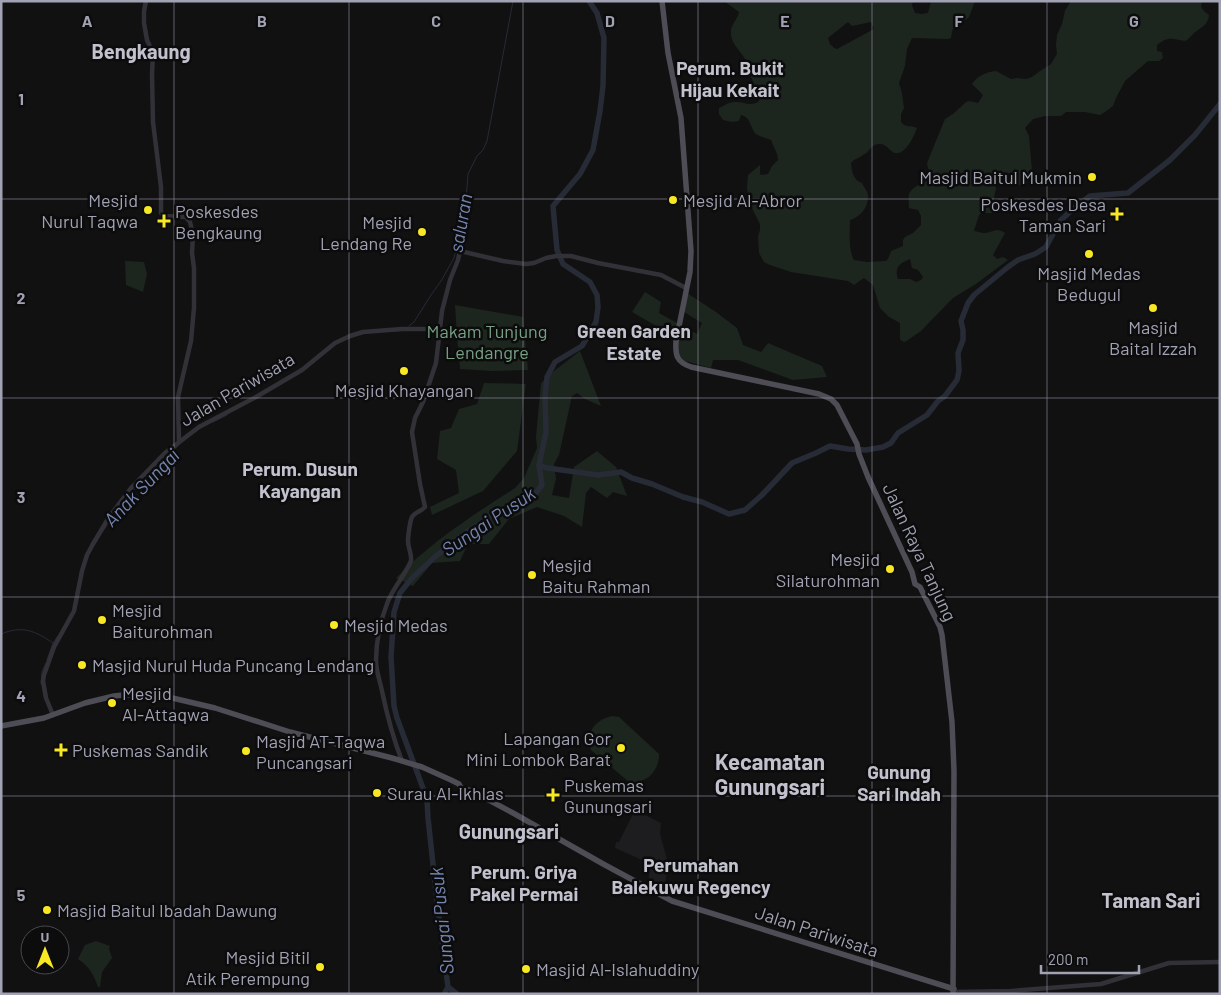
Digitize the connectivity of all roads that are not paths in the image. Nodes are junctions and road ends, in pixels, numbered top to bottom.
1 (146, 1) edge
2 (662, 1) edge
3 (686, 288) junction
4 (439, 329) junction
5 (179, 438) junction
6 (53, 715) junction
7 (1, 726) edge
8 (406, 762) junction
9 (1220, 962) edge
10 (954, 992) edge

1 - 5 street
2 - 3 main road
3 - 4 street
3 - 10 main road, Jalan Raya Tanjung
4 - 5 street, Jalan Pariwisata
4 - 8 street
5 - 6 street, Jalan Pariwisata
6 - 7 main road, Jalan Pariwisata
6 - 8 main road, Jalan Pariwisata
8 - 10 main road, Jalan Pariwisata
9 - 10 street

